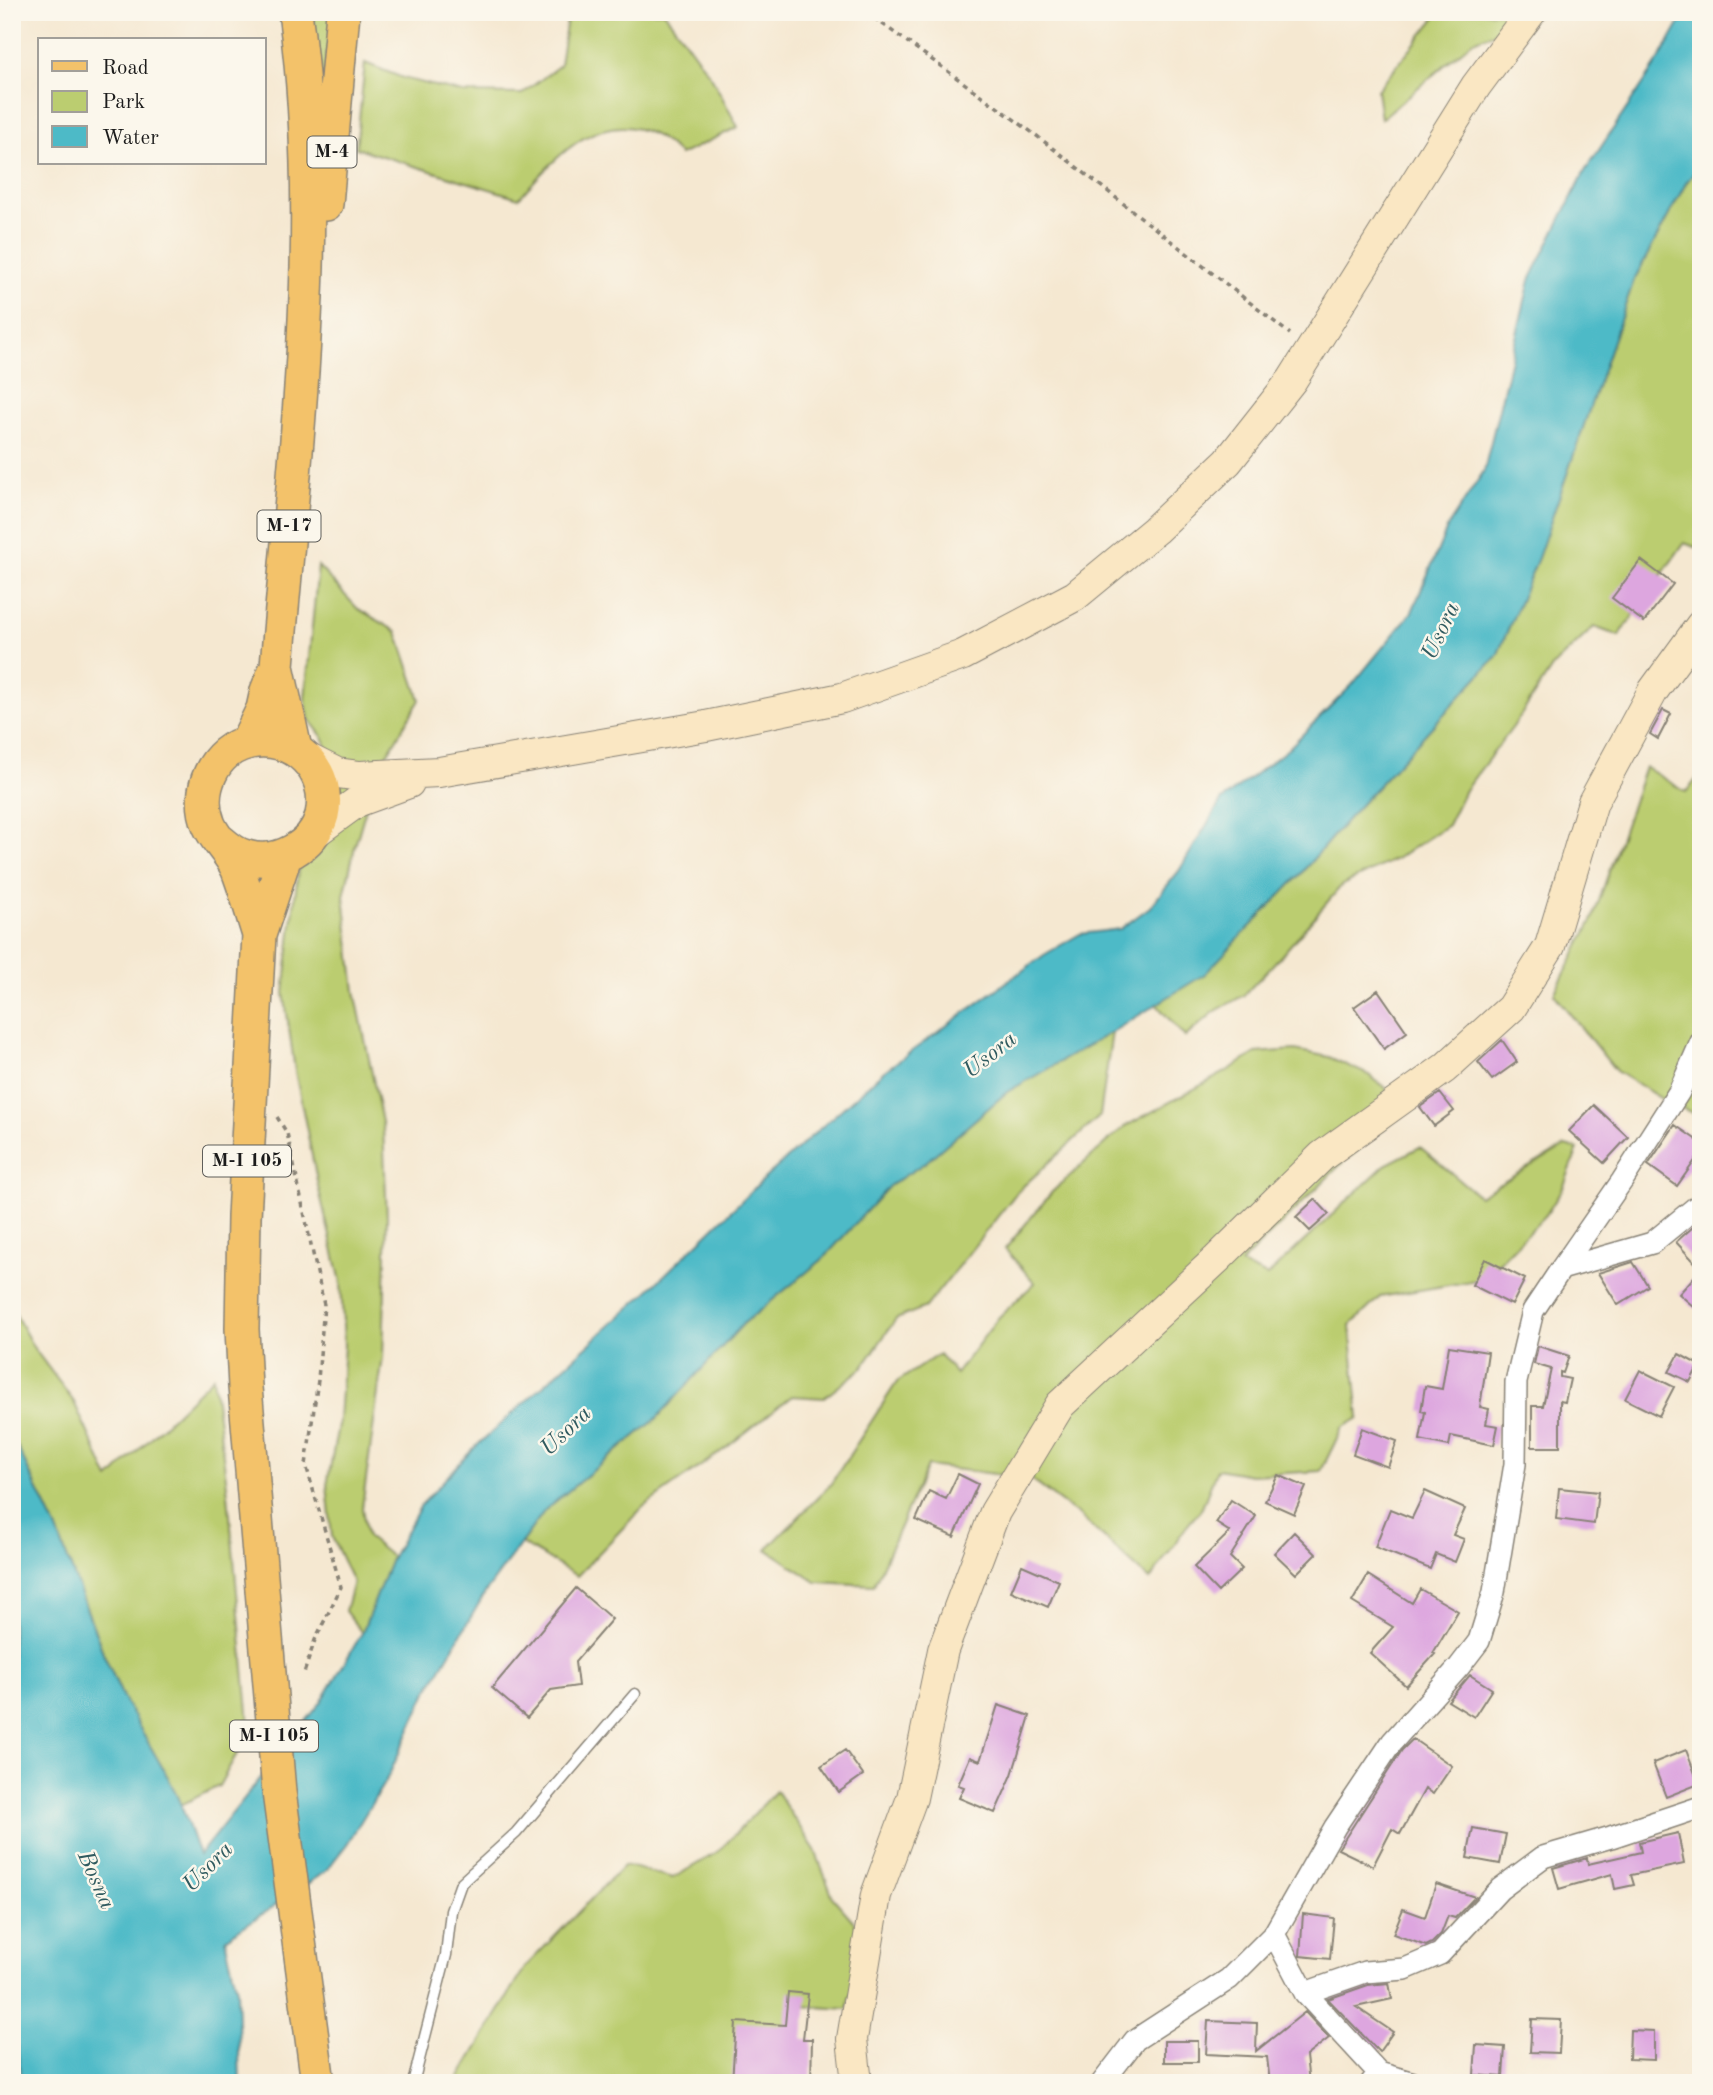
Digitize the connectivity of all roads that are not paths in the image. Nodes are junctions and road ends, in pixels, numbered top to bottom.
1 (295, 12) edge
2 (343, 12) edge
3 (1531, 12) edge
4 (307, 289) junction
5 (1701, 625) edge
6 (277, 666) junction
7 (247, 742) junction
8 (301, 754) junction
9 (439, 772) junction
10 (313, 834) junction
11 (220, 841) junction
12 (285, 856) junction
13 (259, 935) junction
14 (1701, 1042) edge
15 (1701, 1203) edge
16 (1561, 1269) junction
17 (635, 1694) dead end
18 (1701, 1807) edge
19 (1274, 1934) junction
20 (1305, 1993) junction
21 (1701, 2075) edge
22 (1375, 2078) edge
23 (318, 2083) edge
24 (414, 2083) edge
25 (857, 2083) edge
26 (1102, 2083) edge
27 (1414, 2083) edge
28 (1693, 2083) edge

1 - 4 main road, M-17
2 - 4 main road, M-4
3 - 9 street
4 - 6 main road, M-17
5 - 25 street
6 - 7 main road, M-17
6 - 8 main road, M-17
7 - 8 main road
7 - 11 main road
8 - 9 street
8 - 10 main road, M-17
9 - 10 street
10 - 12 main road
11 - 12 main road
11 - 13 main road
12 - 13 main road
13 - 23 main road, M-I 105
14 - 16 street
15 - 16 street
16 - 19 street
17 - 24 lane
18 - 20 street
19 - 20 street
19 - 26 street
20 - 22 street
21 - 28 lane
22 - 27 street

